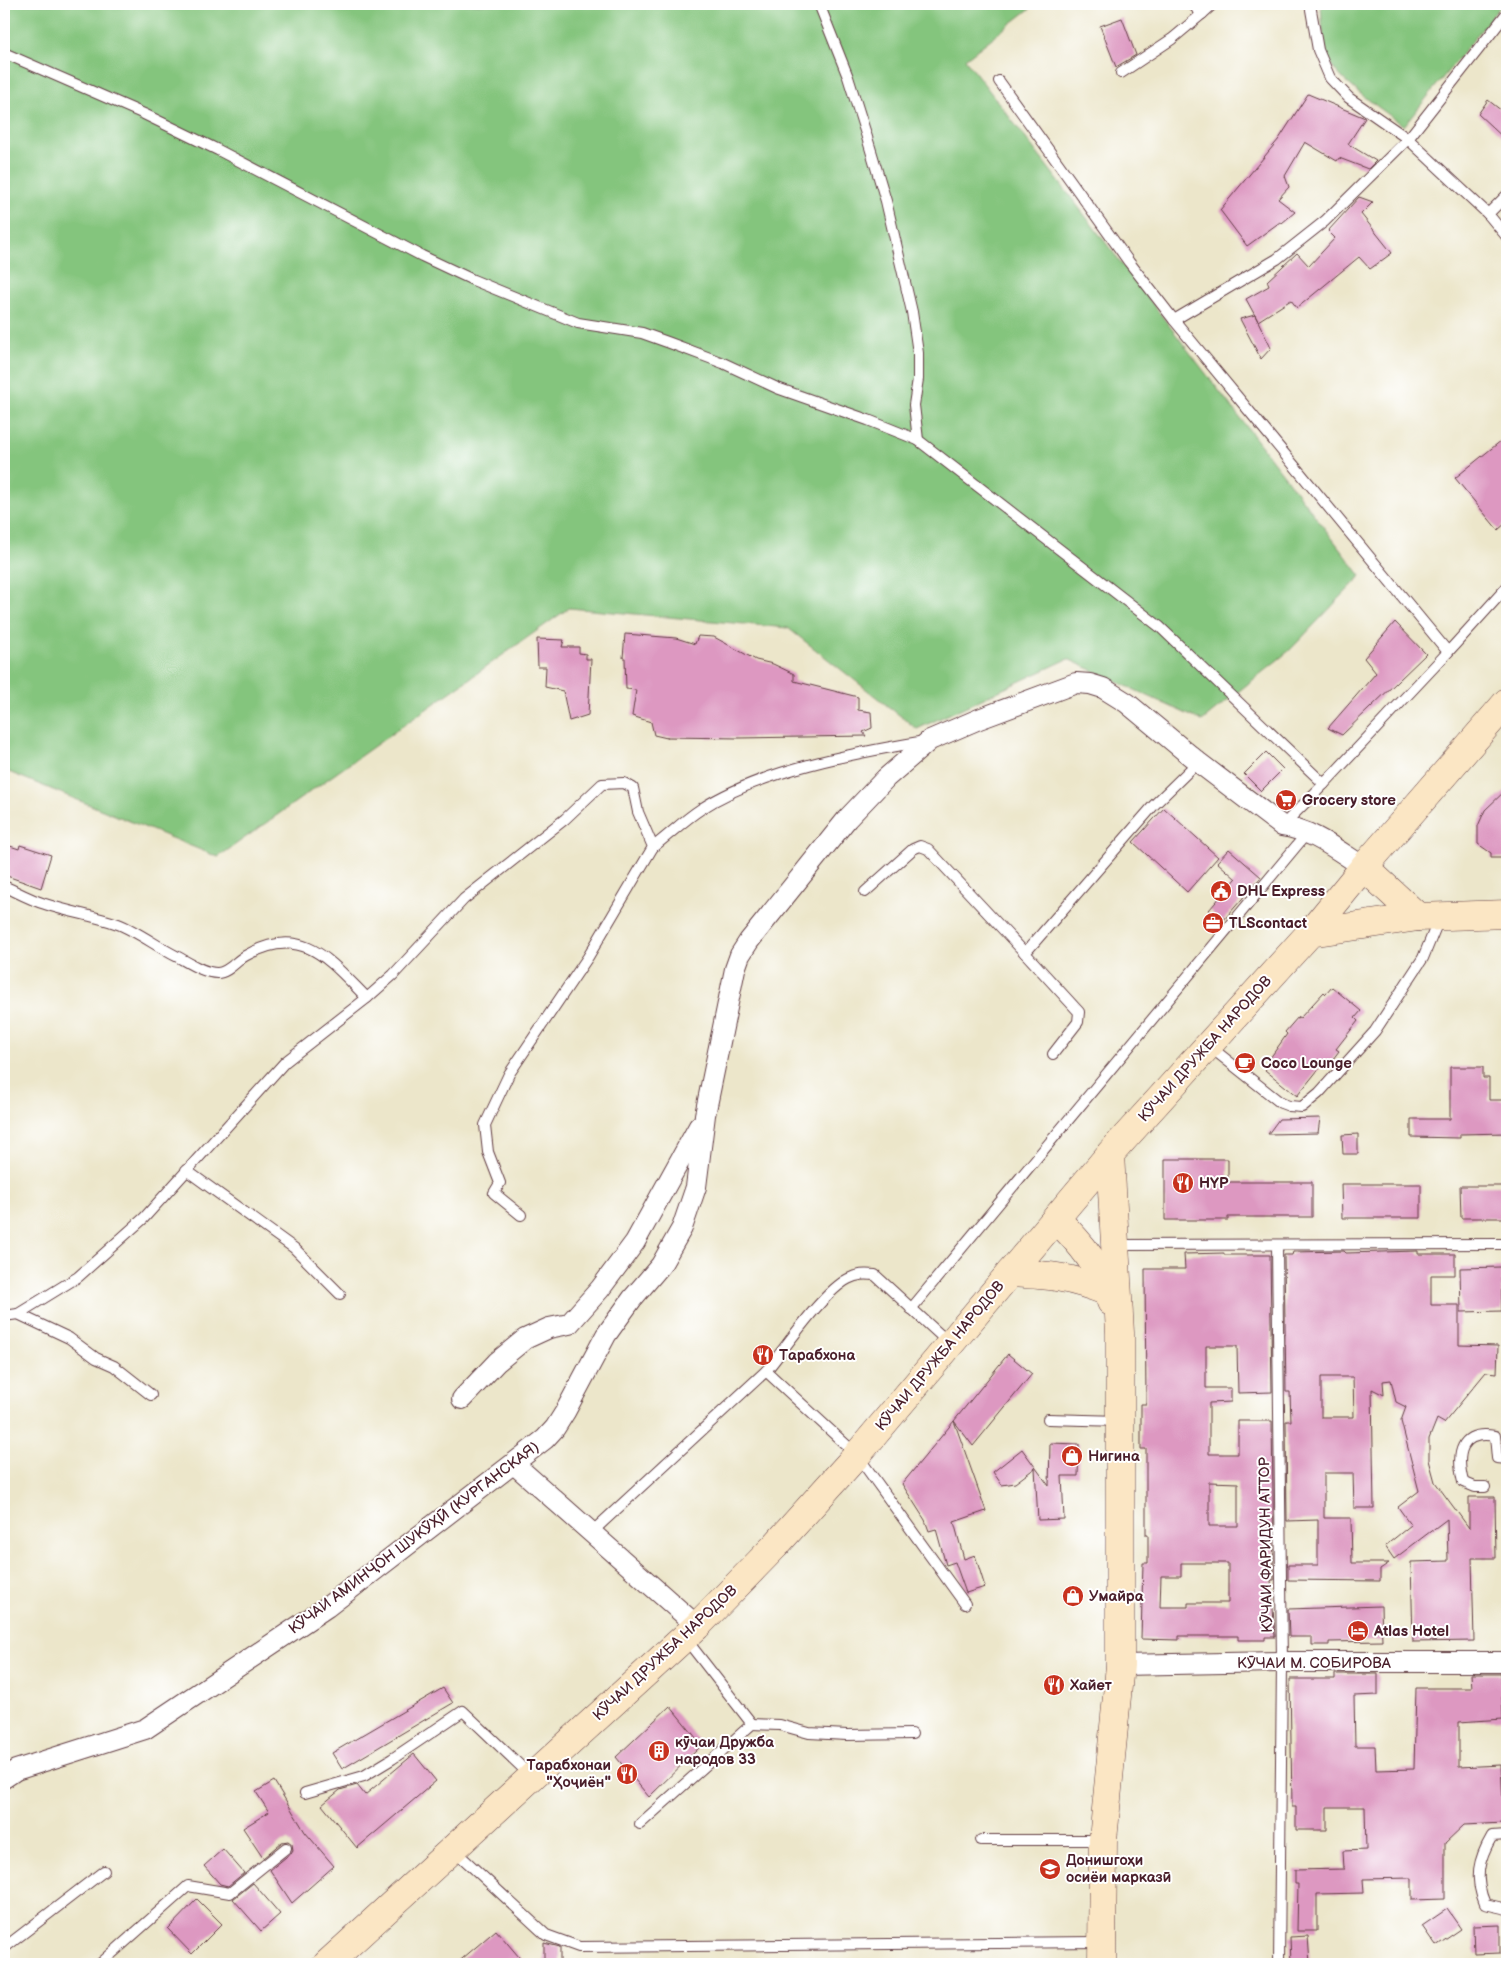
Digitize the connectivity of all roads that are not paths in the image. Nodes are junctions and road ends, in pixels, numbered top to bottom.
1 (820, 4) edge
2 (1192, 4) edge
3 (1213, 4) edge
4 (1310, 4) edge
5 (1507, 13) edge
6 (1202, 14) junction
7 (4, 53) edge
8 (1121, 73) dead end
9 (998, 81) dead end
10 (1408, 139) junction
11 (1507, 195) edge
12 (1488, 214) junction
13 (1507, 237) edge
14 (1174, 320) junction
15 (918, 440) junction
16 (1507, 587) edge
17 (1448, 652) junction
18 (1507, 702) edge
19 (930, 740) junction
20 (1198, 762) junction
21 (1324, 784) junction
22 (1282, 826) junction
23 (1308, 832) junction
24 (653, 847) junction
25 (1364, 867) junction
26 (4, 886) edge
27 (866, 892) dead end
28 (1507, 914) edge
29 (1429, 917) junction
30 (1310, 933) junction
31 (1025, 953) junction
32 (366, 998) junction
33 (1208, 1046) junction
34 (1053, 1054) dead end
35 (705, 1115) junction
36 (1110, 1154) junction
37 (186, 1170) junction
38 (522, 1215) dead end
39 (1056, 1219) junction
40 (1507, 1244) edge
41 (1116, 1246) junction
42 (1277, 1246) junction
43 (1010, 1273) junction
44 (1108, 1292) junction
45 (340, 1294) dead end
46 (911, 1309) junction
47 (18, 1314) junction
48 (4, 1316) edge
49 (1120, 1333) junction
50 (950, 1344) junction
51 (766, 1371) junction
52 (151, 1396) dead end
53 (462, 1399) dead end
54 (1048, 1419) dead end
55 (1121, 1421) junction
56 (857, 1455) junction
57 (1507, 1459) edge
58 (514, 1464) junction
59 (1485, 1487) dead end
60 (592, 1532) junction
61 (965, 1604) dead end
62 (691, 1632) junction
63 (1282, 1662) junction
64 (1507, 1662) edge
65 (1120, 1665) junction
66 (752, 1724) junction
67 (912, 1734) dead end
68 (532, 1777) junction
69 (4, 1778) edge
70 (305, 1793) dead end
71 (640, 1824) dead end
72 (1507, 1836) edge
73 (981, 1840) dead end
74 (1103, 1840) junction
75 (286, 1848) dead end
76 (453, 1849) junction
77 (104, 1871) dead end
78 (1507, 1909) edge
79 (4, 1948) edge
80 (1102, 1953) edge
81 (100, 1964) edge
82 (327, 1964) edge
83 (1279, 1964) edge

1 - 15 lane
2 - 6 lane
3 - 6 lane
4 - 10 lane
5 - 10 lane
6 - 8 lane
7 - 15 lane
9 - 14 lane
10 - 12 lane
10 - 14 lane
11 - 12 lane
12 - 13 lane
14 - 17 lane
15 - 21 lane
16 - 17 lane
17 - 21 lane
18 - 25 main road, КӮЧАИ ДРУЖБА НАРОДОВ
19 - 20 street, КӮЧАИ АМИНҶОН ШУКӮҲӢ (КУРГАНСКАЯ)
19 - 24 lane
19 - 35 street, КӮЧАИ АМИНҶОН ШУКӮҲӢ (КУРГАНСКАЯ)
20 - 22 street
20 - 31 lane
21 - 22 lane
22 - 23 street
23 - 25 street
23 - 46 lane
24 - 32 lane
24 - 38 lane
25 - 29 main road
25 - 30 main road, КӮЧАИ ДРУЖБА НАРОДОВ
26 - 32 lane
27 - 31 lane
28 - 29 main road
29 - 30 main road
29 - 33 lane
30 - 33 main road, КӮЧАИ ДРУЖБА НАРОДОВ
31 - 34 lane
32 - 37 lane
33 - 36 main road, КӮЧАИ ДРУЖБА НАРОДОВ
35 - 53 street
35 - 58 street, КӮЧАИ АМИНҶОН ШУКӮҲӢ (КУРГАНСКАЯ)
36 - 39 main road, КӮЧАИ ДРУЖБА НАРОДОВ
36 - 41 main road
37 - 45 lane
37 - 47 lane
39 - 43 main road, КӮЧАИ ДРУЖБА НАРОДОВ
39 - 44 main road
40 - 42 lane
41 - 42 lane
41 - 49 main road
42 - 63 lane, КӮЧАИ ФАРИДУН АТТОР
43 - 44 main road
43 - 50 main road, КӮЧАИ ДРУЖБА НАРОДОВ
44 - 49 main road
46 - 50 lane
46 - 51 lane
47 - 48 lane
47 - 52 lane
49 - 55 main road
50 - 56 main road, КӮЧАИ ДРУЖБА НАРОДОВ
51 - 56 lane
51 - 60 lane
54 - 55 lane
55 - 65 main road
56 - 61 lane
56 - 62 main road, КӮЧАИ ДРУЖБА НАРОДОВ
57 - 59 lane
58 - 60 street
58 - 69 street, КӮЧАИ АМИНҶОН ШУКӮҲӢ (КУРГАНСКАЯ)
60 - 62 street
62 - 66 lane
62 - 68 main road, КӮЧАИ ДРУЖБА НАРОДОВ
63 - 64 street, КӮЧАИ М. СОБИРОВА
63 - 65 street, КӮЧАИ М. СОБИРОВА
63 - 83 lane, КӮЧАИ ФАРИДУН АТТОР
65 - 74 main road
66 - 67 lane
66 - 71 lane
68 - 70 lane
68 - 76 main road, КӮЧАИ ДРУЖБА НАРОДОВ
72 - 78 lane
73 - 74 lane
74 - 80 main road
75 - 81 lane
76 - 80 lane
76 - 82 main road, КӮЧАИ ДРУЖБА НАРОДОВ
77 - 79 lane

